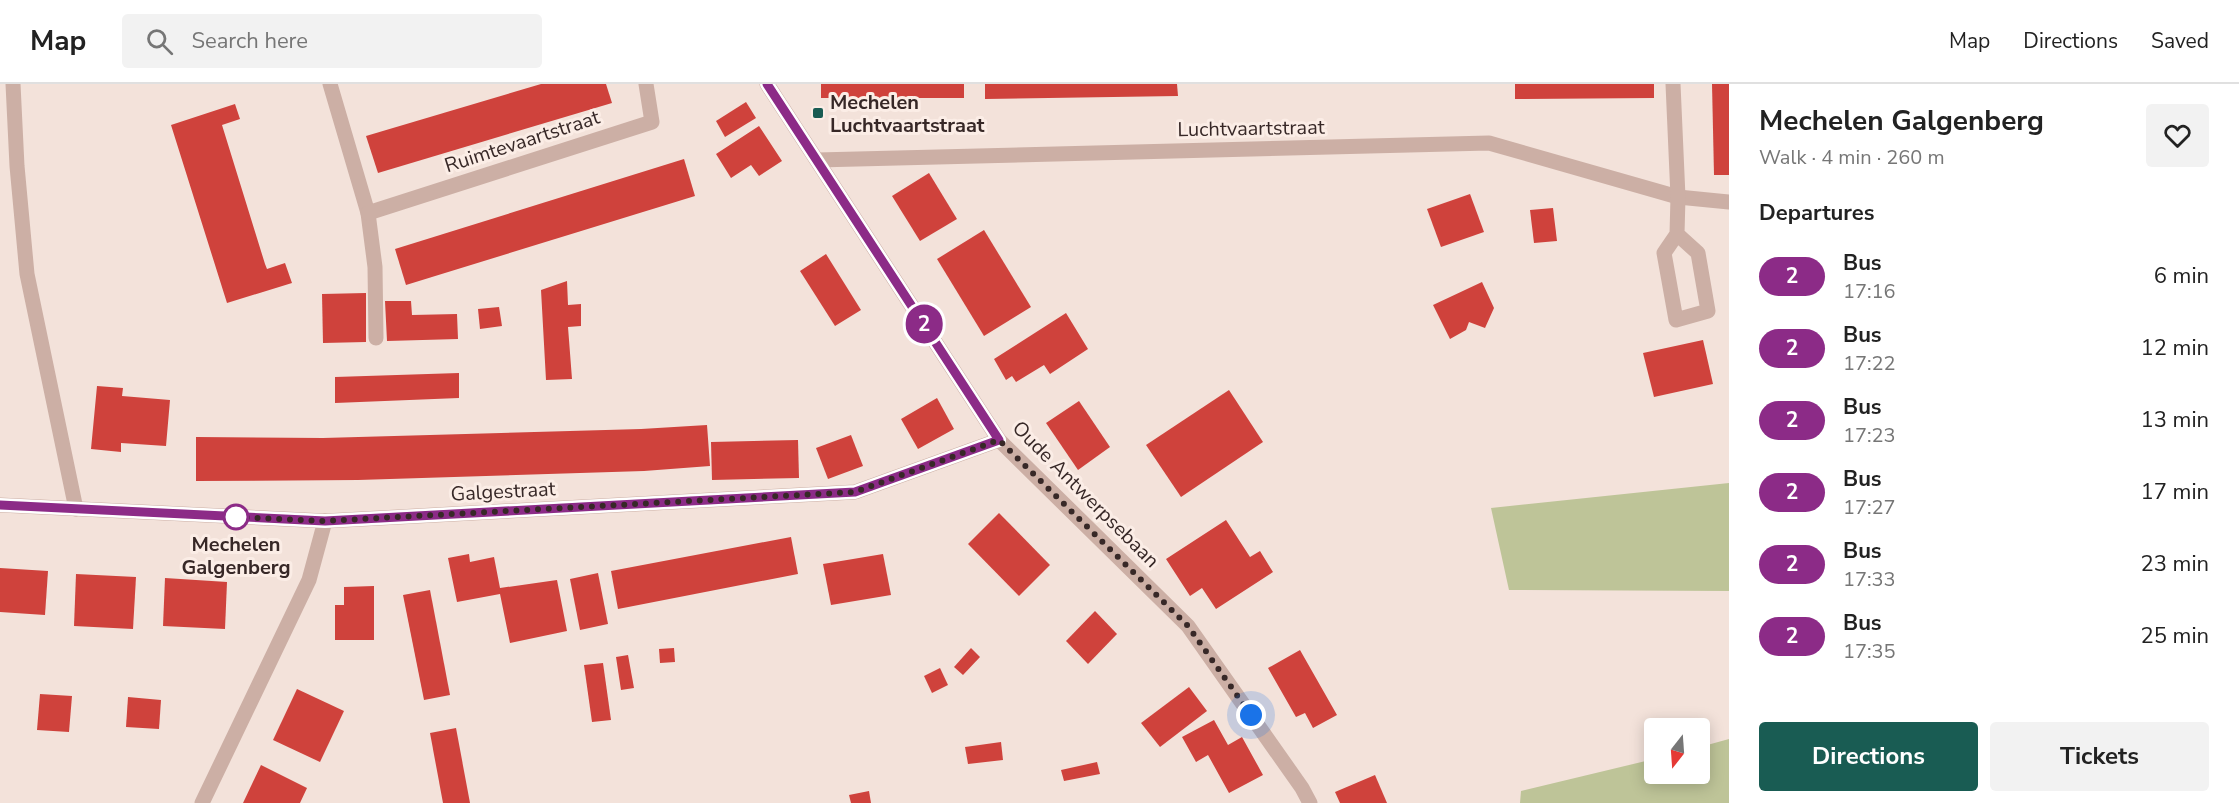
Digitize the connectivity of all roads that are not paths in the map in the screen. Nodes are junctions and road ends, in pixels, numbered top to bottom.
1 (14, 84) edge
2 (330, 84) edge
3 (646, 84) edge
4 (767, 84) edge
5 (1672, 84) edge
6 (817, 160) junction
7 (1678, 197) junction
8 (1729, 202) edge
9 (368, 213) junction
10 (1677, 234) junction
11 (376, 338) dead end
12 (999, 440) junction
13 (0, 505) edge
14 (76, 509) junction
15 (325, 521) junction
16 (202, 803) edge
17 (1310, 803) edge

1 - 14 street
2 - 9 street
3 - 9 street, Ruimtevaartstraat
4 - 6 street, Oude Antwerpsebaan
5 - 7 street
6 - 7 street, Luchtvaartstraat
6 - 12 street, Oude Antwerpsebaan
7 - 8 street, Luchtvaartstraat
7 - 10 street
9 - 11 street
10 - 10 street
12 - 15 street, Galgestraat
12 - 17 street, Oude Antwerpsebaan
13 - 14 street, Galgestraat
14 - 15 street, Galgestraat
15 - 16 street

